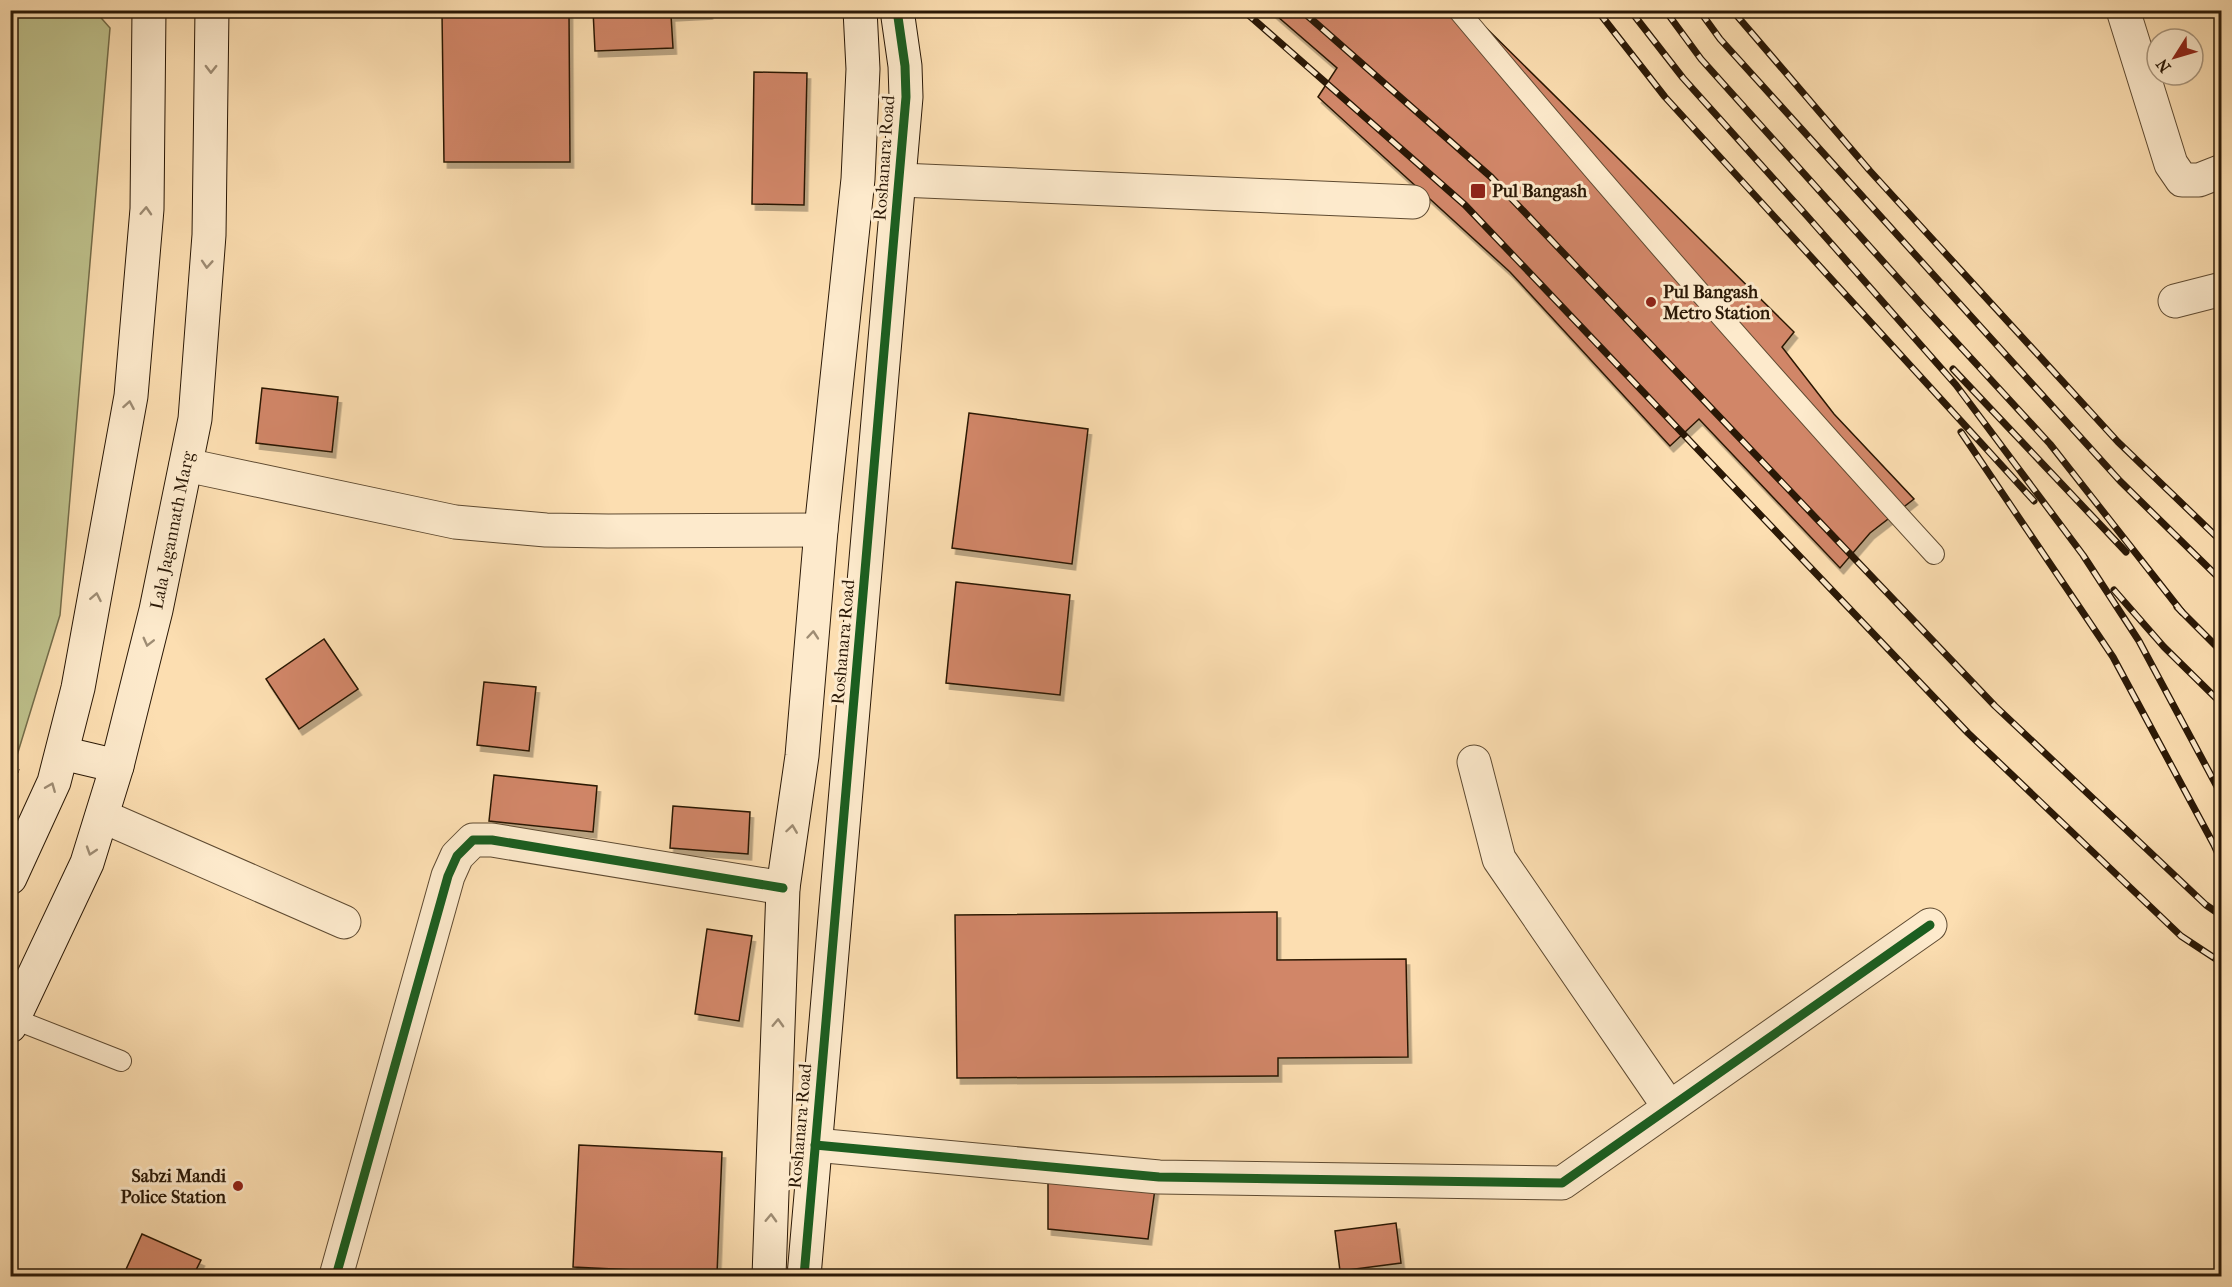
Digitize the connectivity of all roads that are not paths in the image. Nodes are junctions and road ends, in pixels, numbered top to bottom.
1 (148, 10) edge
2 (212, 10) edge
3 (860, 10) edge
4 (897, 10) edge
5 (1458, 10) edge
6 (2123, 10) edge
7 (2222, 171) edge
8 (900, 180) junction
9 (1413, 202) dead end
10 (2222, 289) edge
11 (2175, 301) dead end
12 (186, 465) junction
13 (821, 530) junction
14 (1934, 554) dead end
15 (62, 753) junction
16 (1474, 762) dead end
17 (117, 766) junction
18 (102, 816) junction
19 (10, 878) edge
20 (783, 888) junction
21 (344, 922) dead end
22 (1930, 925) dead end
23 (12, 1023) edge
24 (121, 1061) dead end
25 (1670, 1107) junction
26 (815, 1145) junction
27 (336, 1276) edge
28 (769, 1276) edge
29 (804, 1276) edge

15 -> 1 street
2 -> 12 street, Lala Jagannath Marg
3 - 13 street, Roshanara Road
4 - 8 street, Roshanara Road
5 - 14 lane
6 - 7 street
8 - 9 street
8 - 26 street, Roshanara Road
10 - 11 street
12 - 13 street
12 -> 17 street, Lala Jagannath Marg
20 -> 13 street, Roshanara Road
15 - 17 street
19 -> 15 street
16 - 25 street
17 - 18 street, Lala Jagannath Marg
18 - 21 street
18 -> 23 street, Lala Jagannath Marg
20 - 27 street
28 -> 20 street, Roshanara Road
22 - 25 street
23 - 24 lane
25 - 26 street
26 - 29 street, Roshanara Road

